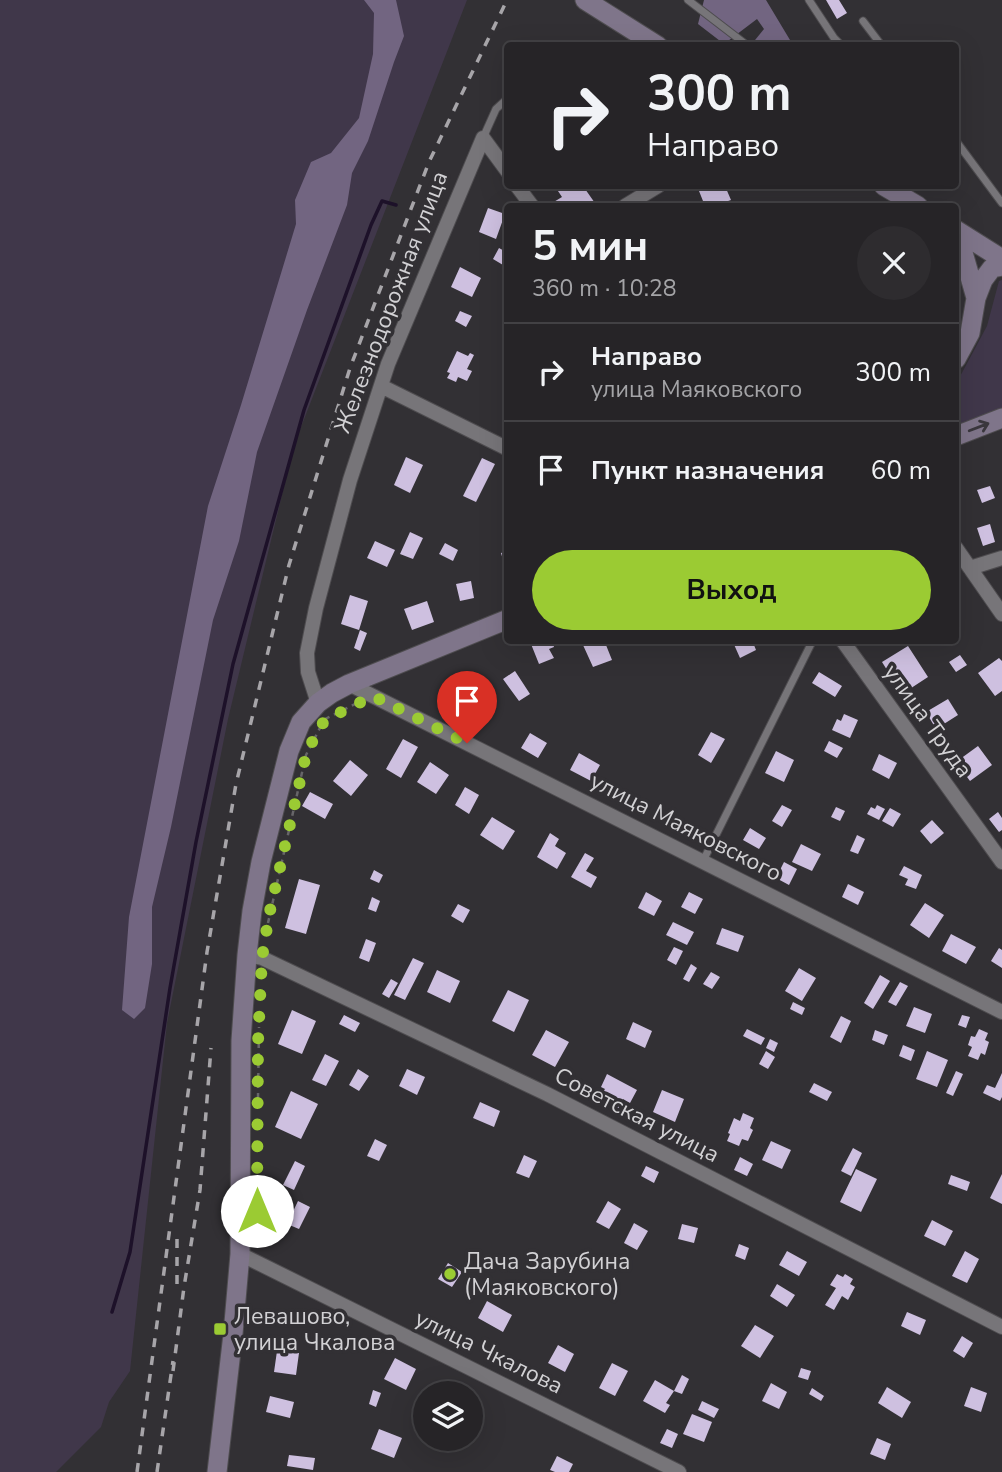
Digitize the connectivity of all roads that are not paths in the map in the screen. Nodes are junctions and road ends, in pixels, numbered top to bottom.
1 (585, 0) edge
2 (688, 0) edge
3 (809, 0) edge
4 (863, 21) dead end
5 (653, 42) edge
6 (743, 42) edge
7 (838, 42) edge
8 (877, 42) edge
9 (504, 101) edge
10 (483, 138) junction
11 (959, 145) edge
12 (504, 167) edge
13 (653, 189) edge
14 (889, 189) edge
15 (1002, 202) edge
16 (630, 203) edge
17 (913, 203) edge
18 (959, 232) edge
19 (959, 244) edge
20 (1002, 259) edge
21 (1002, 265) edge
22 (976, 298) junction
23 (959, 353) edge
24 (381, 386) junction
25 (1002, 418) edge
26 (959, 435) edge
27 (504, 447) edge
28 (959, 552) edge
29 (1002, 558) edge
30 (970, 568) junction
31 (1002, 614) edge
32 (504, 621) edge
33 (811, 644) edge
34 (845, 644) edge
35 (349, 684) junction
36 (317, 703) junction
37 (703, 861) junction
38 (1002, 862) edge
39 (247, 955) junction
40 (1002, 1012) edge
41 (240, 1254) junction
42 (1002, 1327) edge
43 (217, 1472) edge
44 (680, 1472) edge

1 - 5 street
2 - 6 lane
3 - 7 lane
4 - 8 lane
9 - 10 lane
10 - 12 street
10 - 24 street, Железнодорожная улица
11 - 15 lane
13 - 16 street
14 - 17 street
18 - 20 street
19 - 22 street
21 - 22 street
22 - 23 street
24 - 27 street
24 - 36 street, Железнодорожная улица
26 -> 25 street
28 - 30 street
29 - 30 street
30 - 31 street
32 - 35 street
33 - 37 lane
34 - 38 street, улица Труда
35 - 36 street
35 - 37 street, улица Маяковского
36 - 39 street
37 - 40 street, улица Маяковского
39 - 41 street
39 - 42 street, Советская улица
41 - 43 street
41 - 44 street, улица Чкалова

